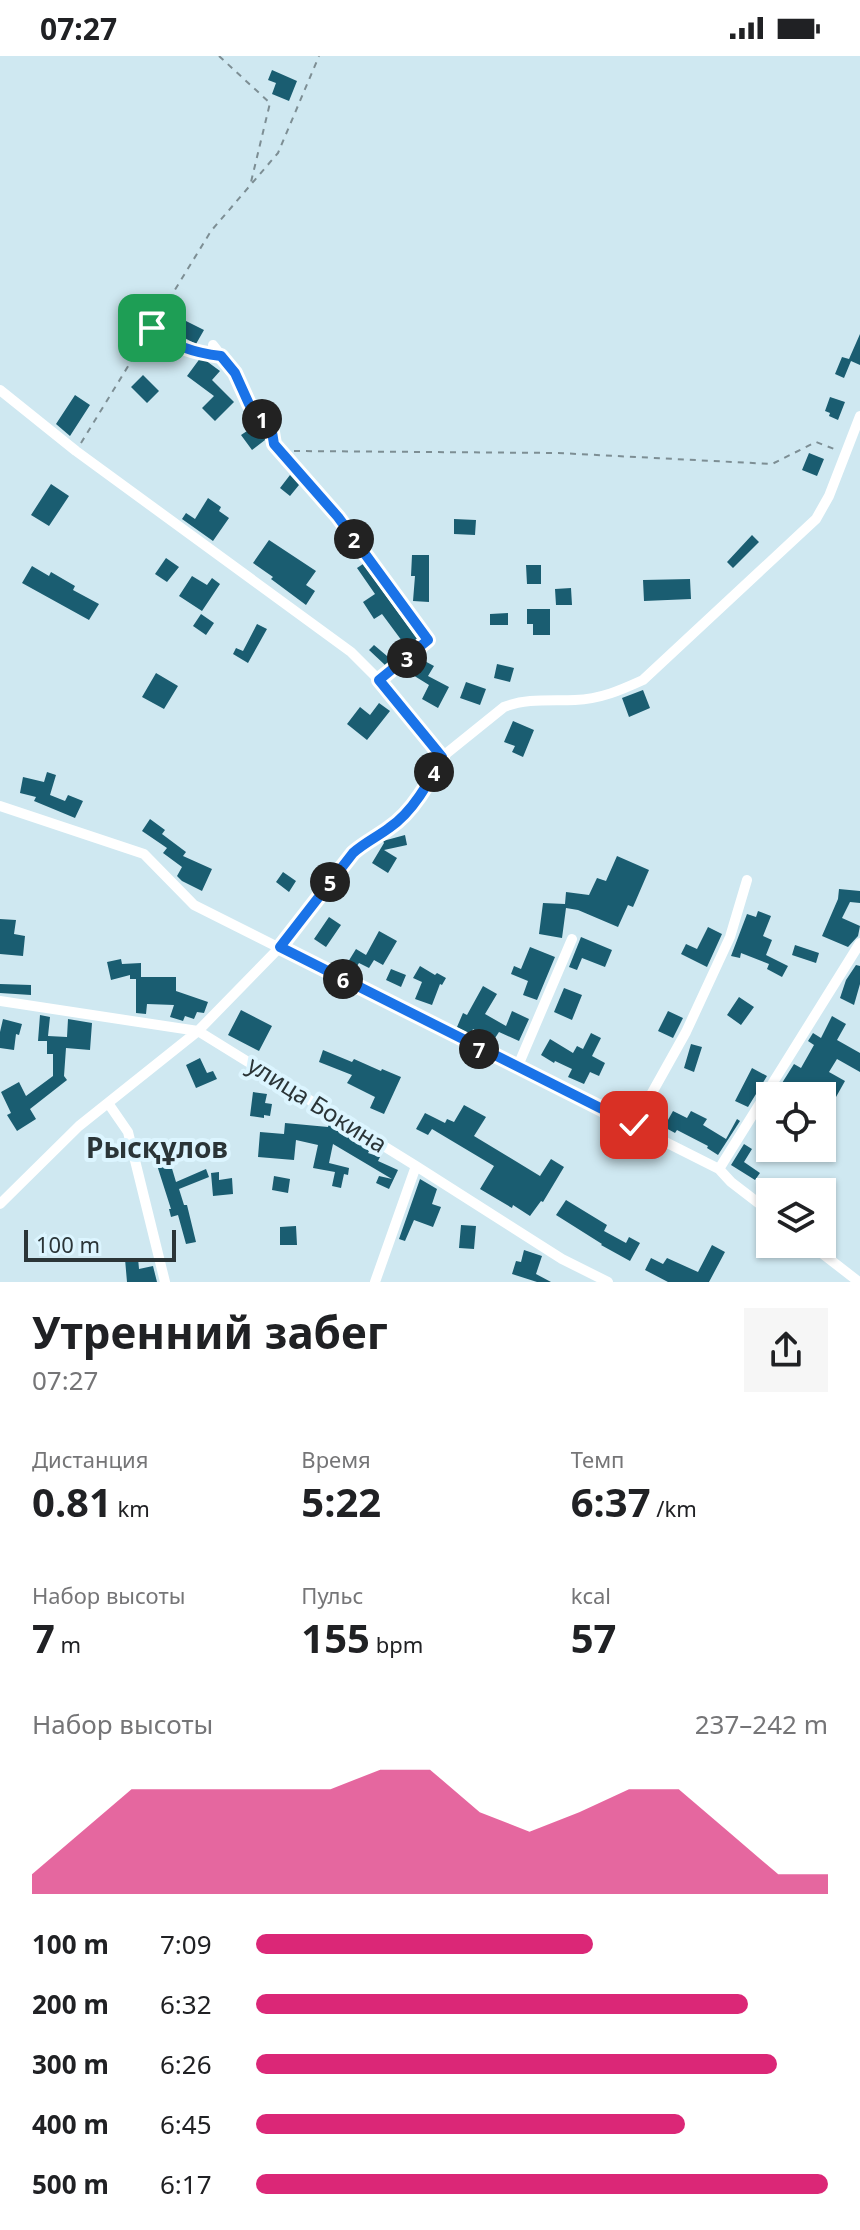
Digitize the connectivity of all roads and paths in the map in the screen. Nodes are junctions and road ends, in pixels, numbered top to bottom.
1 (219, 56) edge
2 (319, 56) edge
3 (251, 184) junction
4 (152, 328) junction
5 (213, 345) dead end
6 (221, 356) junction
7 (0, 390) edge
8 (860, 416) edge
9 (76, 451) junction
10 (279, 451) junction
11 (846, 453) junction
12 (379, 680) junction
13 (442, 757) junction
14 (0, 806) edge
15 (747, 880) dead end
16 (572, 939) dead end
17 (860, 943) edge
18 (280, 947) junction
19 (0, 1001) edge
20 (198, 1031) junction
21 (517, 1068) junction
22 (108, 1103) junction
23 (634, 1125) junction
24 (416, 1166) junction
25 (719, 1169) junction
26 (756, 1201) edge
27 (0, 1204) edge
28 (828, 1258) edge
29 (165, 1282) edge
30 (375, 1282) edge
31 (608, 1282) edge
32 (859, 1282) edge

1 - 3 path
2 - 3 path
3 - 4 path
4 - 6 path
4 - 9 path
5 - 6 street
6 - 10 street
7 - 9 street
8 - 11 street
9 - 12 street
10 - 11 path
10 - 12 street
11 - 13 street
12 - 13 street
13 - 18 street
14 - 18 street
15 - 23 street
16 - 21 street
17 - 25 street
18 - 20 street
18 - 21 street
19 - 20 street, улица Бокина
20 - 22 street
20 - 24 street, улица Бокина
21 - 23 street
22 - 27 street
22 - 29 street
23 - 25 street
24 - 30 street
24 - 31 street, улица Бокина
25 - 26 street
28 - 32 street

